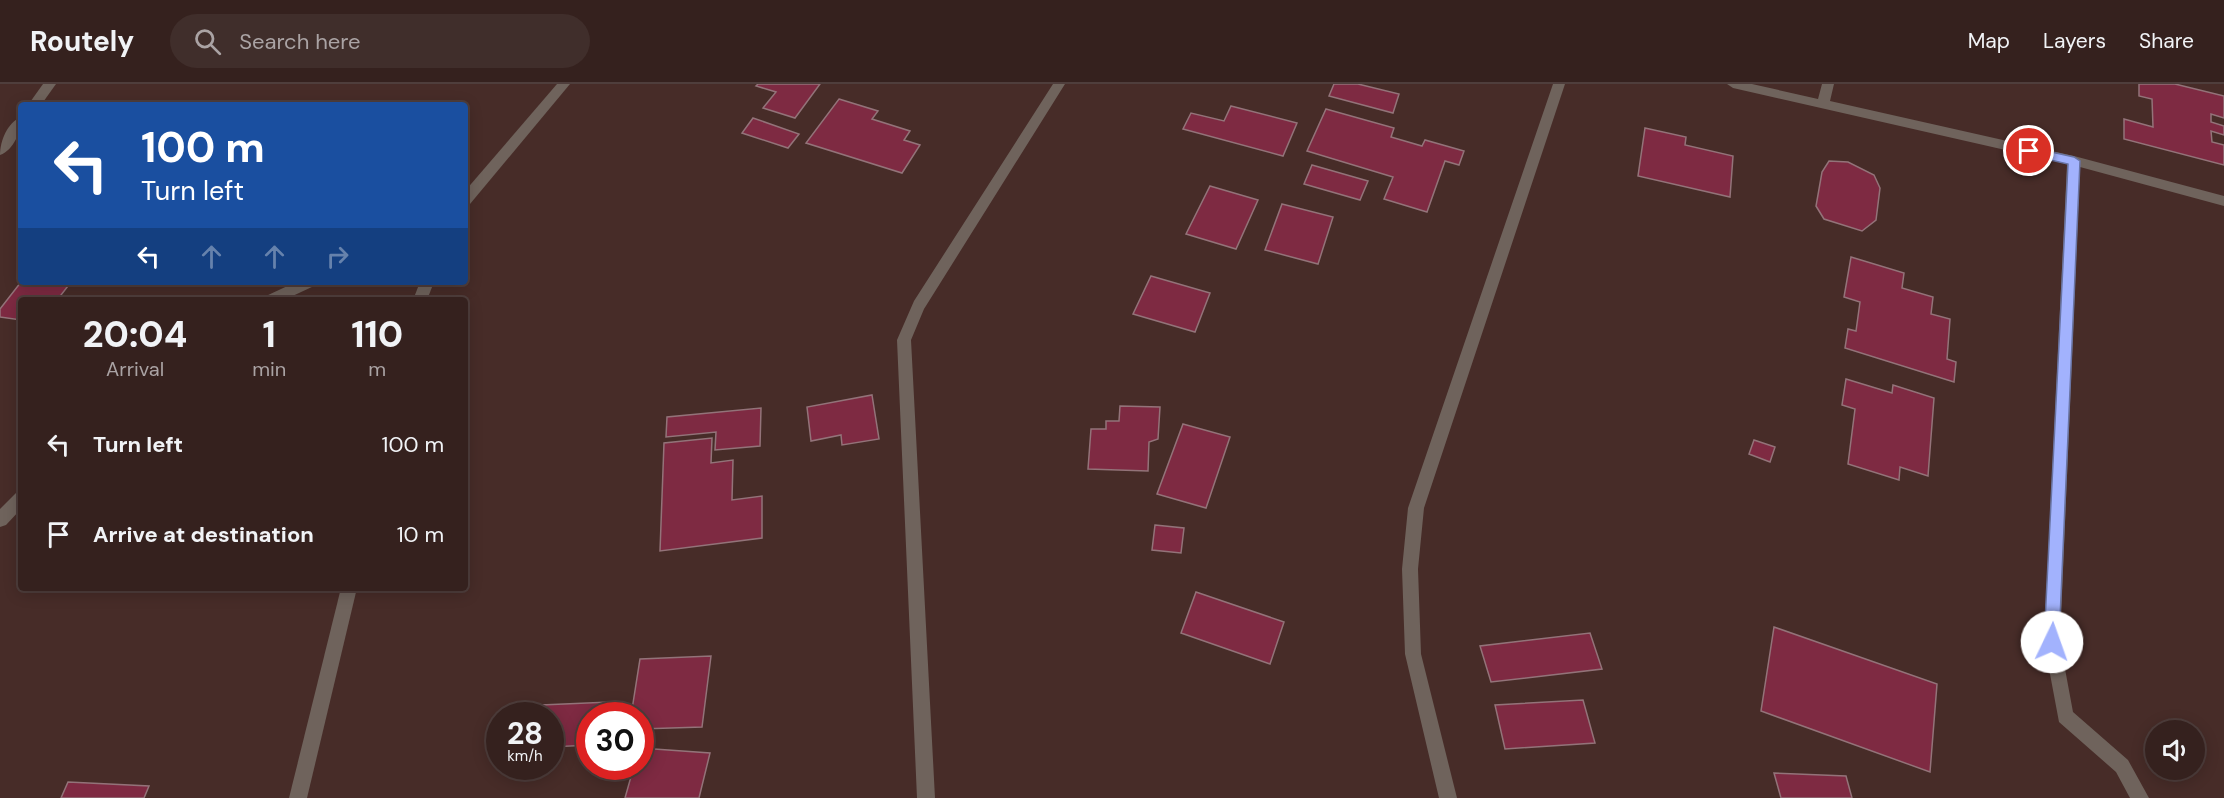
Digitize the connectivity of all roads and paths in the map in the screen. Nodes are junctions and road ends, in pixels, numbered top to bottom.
1 (50, 84) edge
2 (564, 84) edge
3 (1059, 84) edge
4 (1559, 84) edge
5 (1733, 84) edge
6 (1828, 84) edge
7 (36, 102) edge
8 (1823, 106) junction
9 (18, 126) edge
10 (0, 150) edge
11 (2074, 161) junction
12 (468, 196) edge
13 (2224, 201) edge
14 (303, 285) edge
15 (277, 297) edge
16 (18, 501) edge
17 (0, 520) edge
18 (349, 591) edge
19 (298, 798) edge
20 (926, 798) edge
21 (1448, 798) edge
22 (2140, 798) edge

1 - 7 street
2 - 12 street
3 - 20 street
4 - 21 street
5 - 8 street
6 - 8 street
8 - 11 street
9 - 10 street
11 - 13 street
11 - 22 street
14 - 15 street
16 - 17 street
18 - 19 street

